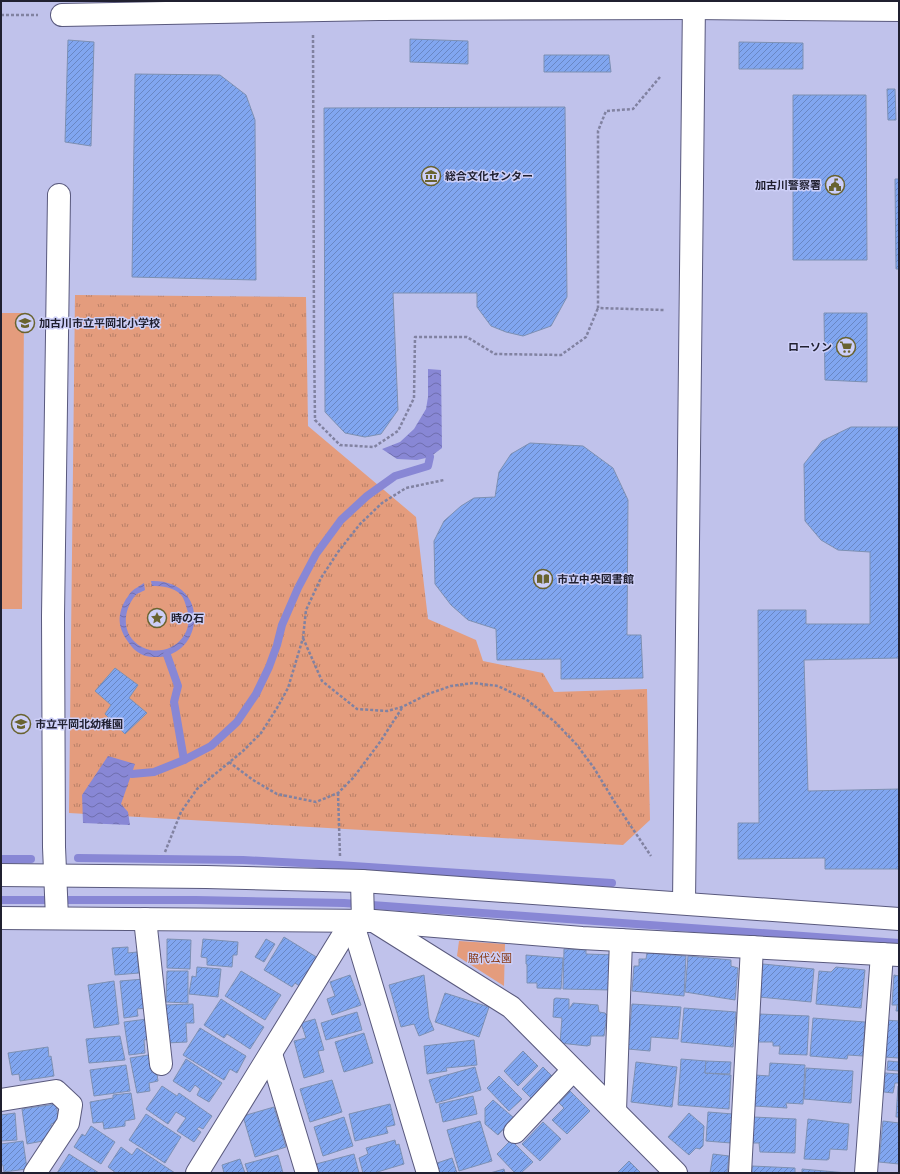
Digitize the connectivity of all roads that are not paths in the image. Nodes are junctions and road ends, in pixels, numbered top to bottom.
1 (694, 5) edge
2 (798, 5) edge
3 (899, 10) edge
4 (62, 15) road end
5 (59, 195) dead end
6 (1, 875) edge
7 (55, 884) junction
8 (362, 889) junction
9 (684, 903) junction
10 (1, 918) edge
11 (57, 918) junction
12 (145, 919) junction
13 (899, 919) edge
14 (363, 921) junction
15 (621, 940) junction
16 (752, 948) junction
17 (890, 955) edge
18 (271, 1054) junction
19 (161, 1064) dead end
20 (574, 1070) junction
21 (1, 1100) edge
22 (615, 1112) junction
23 (515, 1132) dead end
24 (35, 1173) edge
25 (197, 1173) edge
26 (306, 1173) edge
27 (428, 1173) edge
28 (676, 1173) edge
29 (740, 1173) edge
30 (866, 1173) edge

1 - 2 street
1 - 4 street
1 - 9 street
2 - 3 street
5 - 7 street
6 - 7 street
7 - 8 street
7 - 11 street
8 - 9 street
8 - 14 street
9 - 13 street
10 - 11 street
11 - 12 street
12 - 14 street
12 - 19 street
14 - 15 street
14 - 18 street
14 - 20 street
14 - 27 street
15 - 16 street
15 - 22 street
16 - 17 street
16 - 29 street
17 - 30 street
18 - 25 street
18 - 26 street
20 - 22 street
20 - 23 street
21 - 24 street
22 - 28 street

